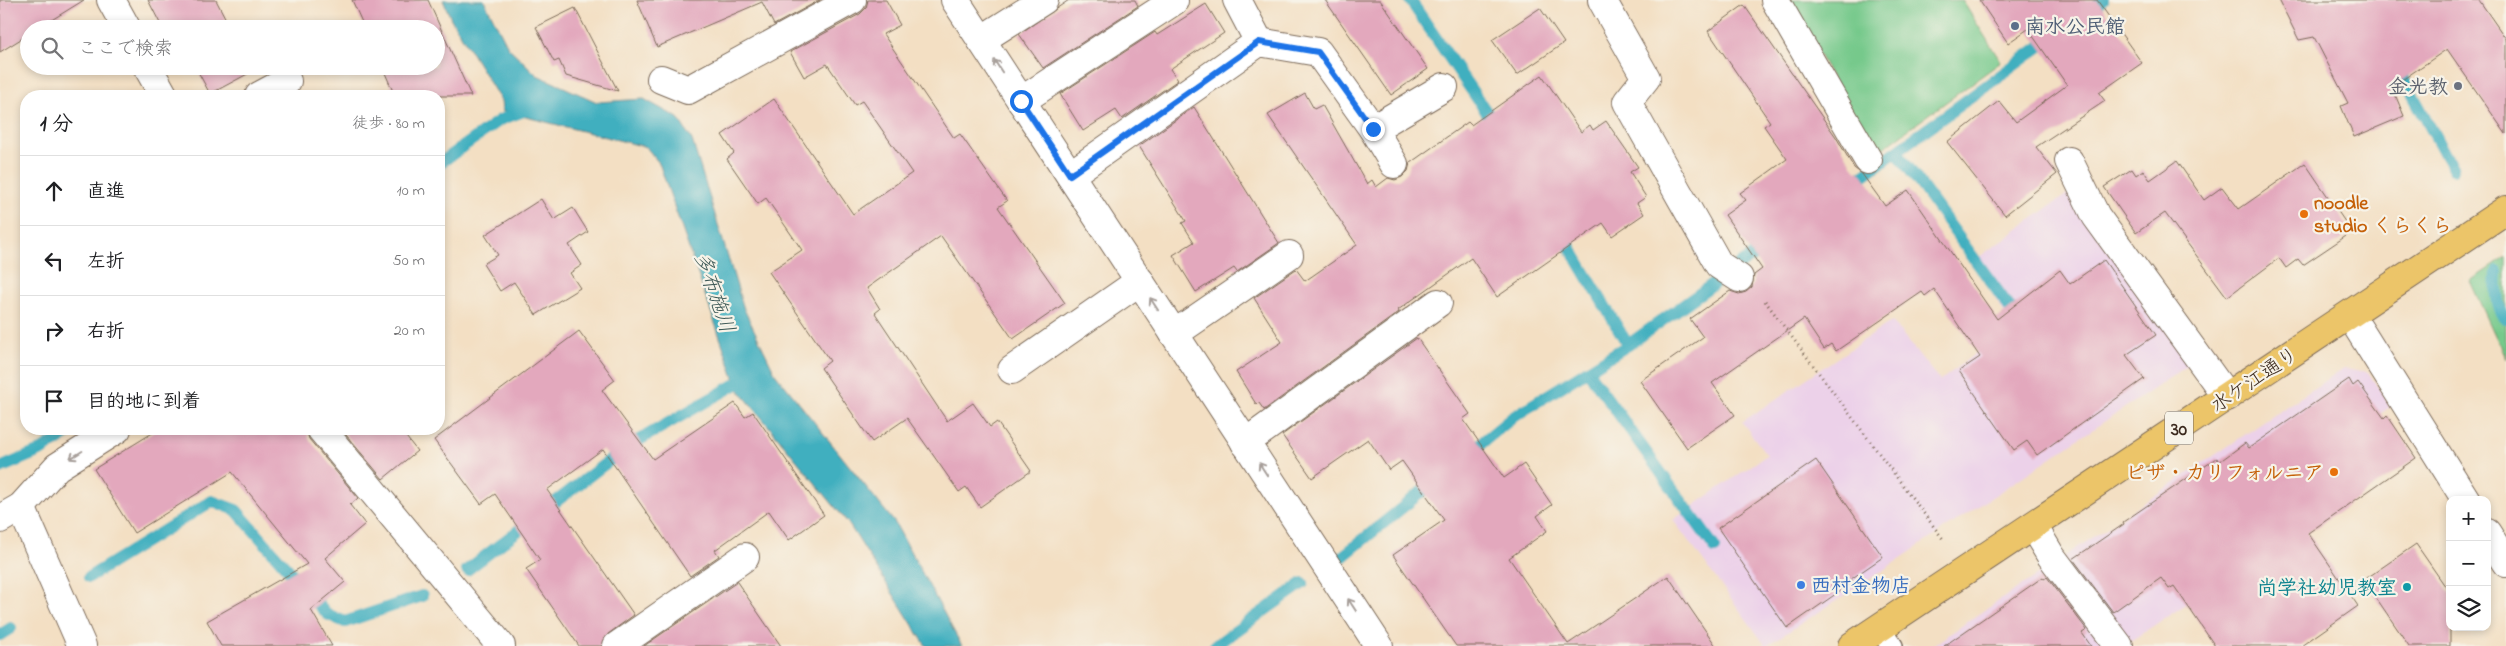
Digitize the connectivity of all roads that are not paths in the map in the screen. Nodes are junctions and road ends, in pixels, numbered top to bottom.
1 (111, 0) edge
2 (852, 0) edge
3 (955, 0) edge
4 (1044, 0) edge
5 (1174, 0) edge
6 (1237, 0) edge
7 (1602, 0) edge
8 (1775, 0) edge
9 (122, 20) edge
10 (981, 40) junction
11 (1259, 42) junction
12 (152, 75) edge
13 (661, 79) dead end
14 (287, 81) dead end
15 (1444, 87) dead end
16 (161, 90) edge
17 (270, 90) edge
18 (1021, 101) junction
19 (1373, 129) junction
20 (1868, 160) dead end
21 (2069, 161) dead end
22 (1394, 164) dead end
23 (1070, 175) junction
24 (2506, 210) edge
25 (1289, 255) dead end
26 (1729, 272) road end
27 (1140, 282) junction
28 (1438, 303) dead end
29 (2350, 315) junction
30 (1174, 334) junction
31 (1012, 370) dead end
32 (2227, 397) junction
33 (108, 435) edge
34 (326, 435) edge
35 (1246, 443) junction
36 (2463, 496) edge
37 (10, 513) edge
38 (2033, 526) junction
39 (2491, 539) edge
40 (745, 557) dead end
41 (2506, 563) edge
42 (1886, 637) edge
43 (82, 646) edge
44 (501, 646) edge
45 (618, 646) edge
46 (1379, 646) edge
47 (1852, 646) edge
48 (2119, 646) edge

1 - 9 street
2 - 13 street
3 - 10 street
4 - 10 street
5 - 18 street
6 - 11 street
7 - 26 street
8 - 20 street
18 -> 10 street
11 - 19 street
11 - 23 street
12 - 16 street
14 - 17 street
15 - 19 street
18 - 23 street
19 - 22 street
21 - 32 street
23 - 27 street
24 - 29 main road, 水ケ江通り / 30
25 - 30 street
30 -> 27 street
27 - 31 street
28 - 35 street
29 - 32 main road, 水ケ江通り / 30
29 - 36 street
30 - 35 street
32 - 38 main road, 水ケ江通り / 30
33 -> 37 street
34 - 44 street
46 -> 35 street
37 - 43 street
38 - 42 main road, 水ケ江通り / 30
38 - 48 street
39 - 41 street
40 - 45 street
42 - 47 main road, 水ケ江通り / 30

